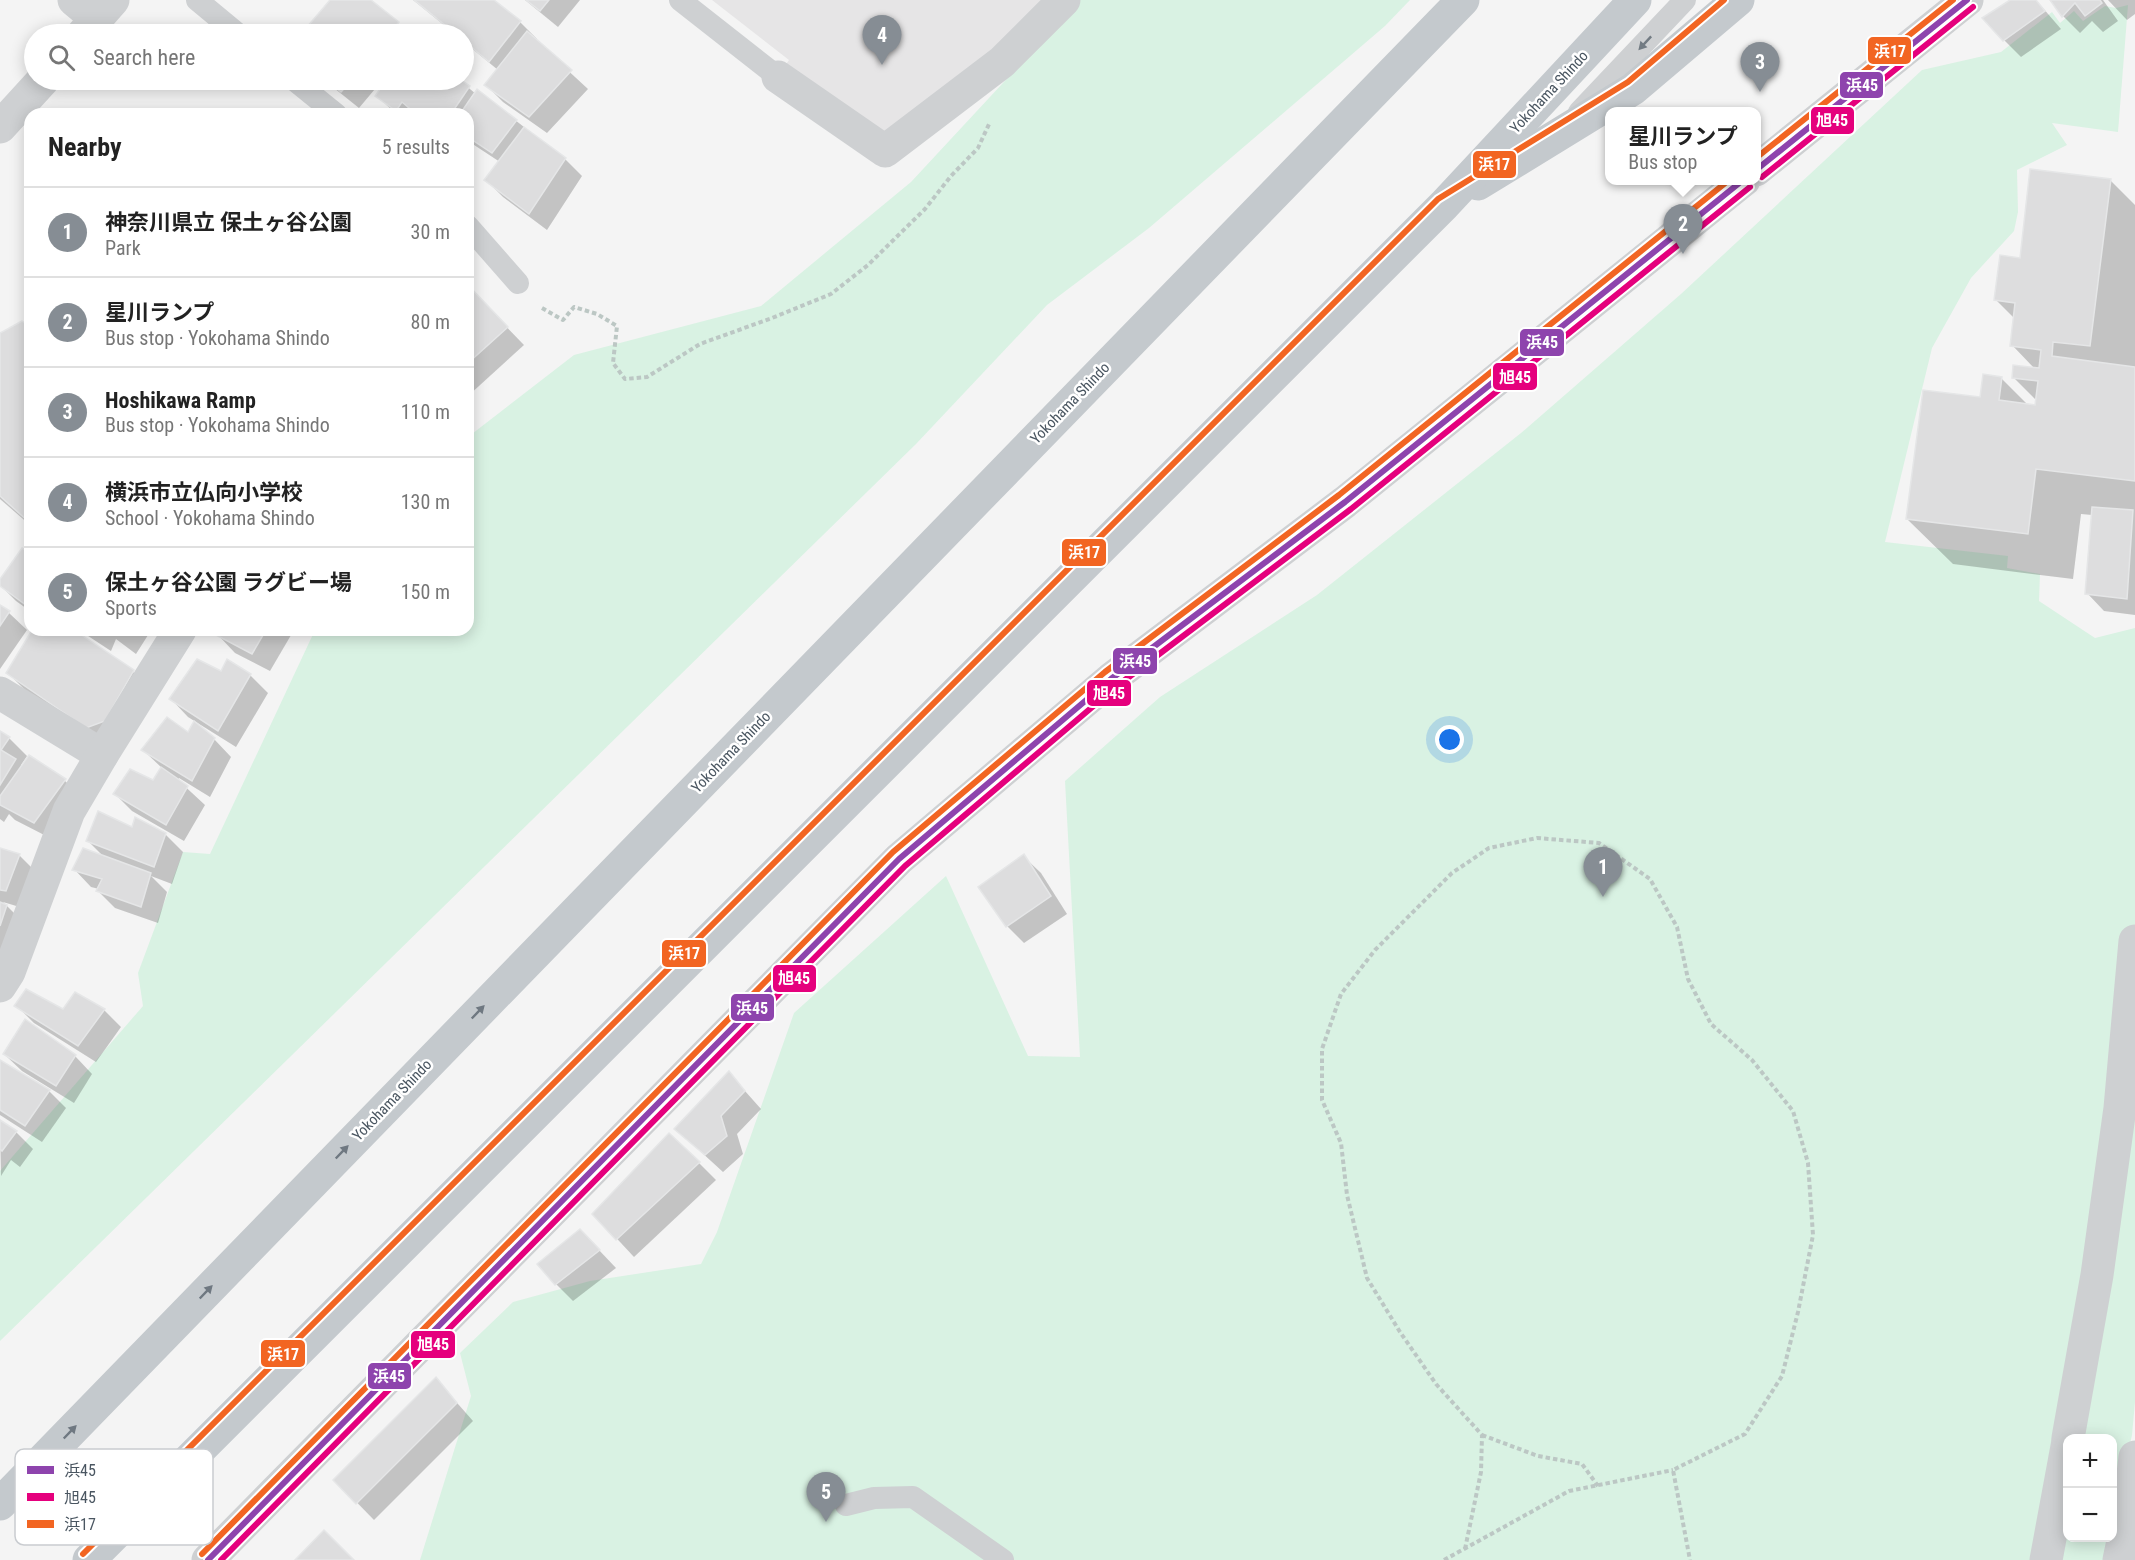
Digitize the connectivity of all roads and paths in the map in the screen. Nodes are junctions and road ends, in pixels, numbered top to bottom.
1 (197, 0) edge
2 (680, 0) edge
3 (1064, 0) edge
4 (1463, 0) edge
5 (1635, 0) edge
6 (1685, 0) edge
7 (1738, 0) edge
8 (1967, 0) edge
9 (226, 24) edge
10 (778, 77) joint
11 (34, 90) edge
12 (306, 90) edge
13 (329, 108) edge
14 (993, 115) dead end
15 (0, 128) edge
16 (1557, 136) junction
17 (1761, 166) edge
18 (1738, 185) edge
19 (1444, 205) junction
20 (474, 233) edge
21 (518, 283) joint
22 (176, 636) edge
23 (0, 693) edge
24 (102, 755) junction
25 (2135, 941) edge
26 (0, 986) edge
27 (2069, 1434) edge
28 (1482, 1435) junction
29 (54, 1449) edge
30 (200, 1449) edge
31 (2135, 1457) edge
32 (2063, 1467) edge
33 (1673, 1470) junction
34 (1598, 1486) junction
35 (15, 1489) edge
36 (0, 1504) edge
37 (846, 1505) dead end
38 (104, 1545) edge
39 (1465, 1549) junction
40 (89, 1560) edge
41 (208, 1560) edge
42 (1003, 1560) edge
43 (1444, 1560) edge
44 (1690, 1560) edge
45 (2046, 1560) edge
46 (2119, 1560) edge

1 - 9 lane
2 - 10 lane
3 - 10 street
29 -> 4 highway, Yokohama Shindo
5 - 19 highway, Yokohama Shindo
6 -> 16 lane
7 - 16 highway
8 - 17 street
11 - 15 street
12 - 13 lane
14 - 21 path
16 - 19 highway
18 - 41 street
19 - 30 highway, Yokohama Shindo
20 - 21 lane
22 - 24 street
23 - 24 street
24 - 26 street
25 - 27 street
28 - 33 path
28 - 34 path
28 - 39 path
31 - 46 street
32 - 45 street
33 - 34 path
33 - 44 path
34 - 39 path
36 -> 35 highway, Yokohama Shindo
37 - 42 lane
38 - 40 highway, Yokohama Shindo
39 - 43 path

